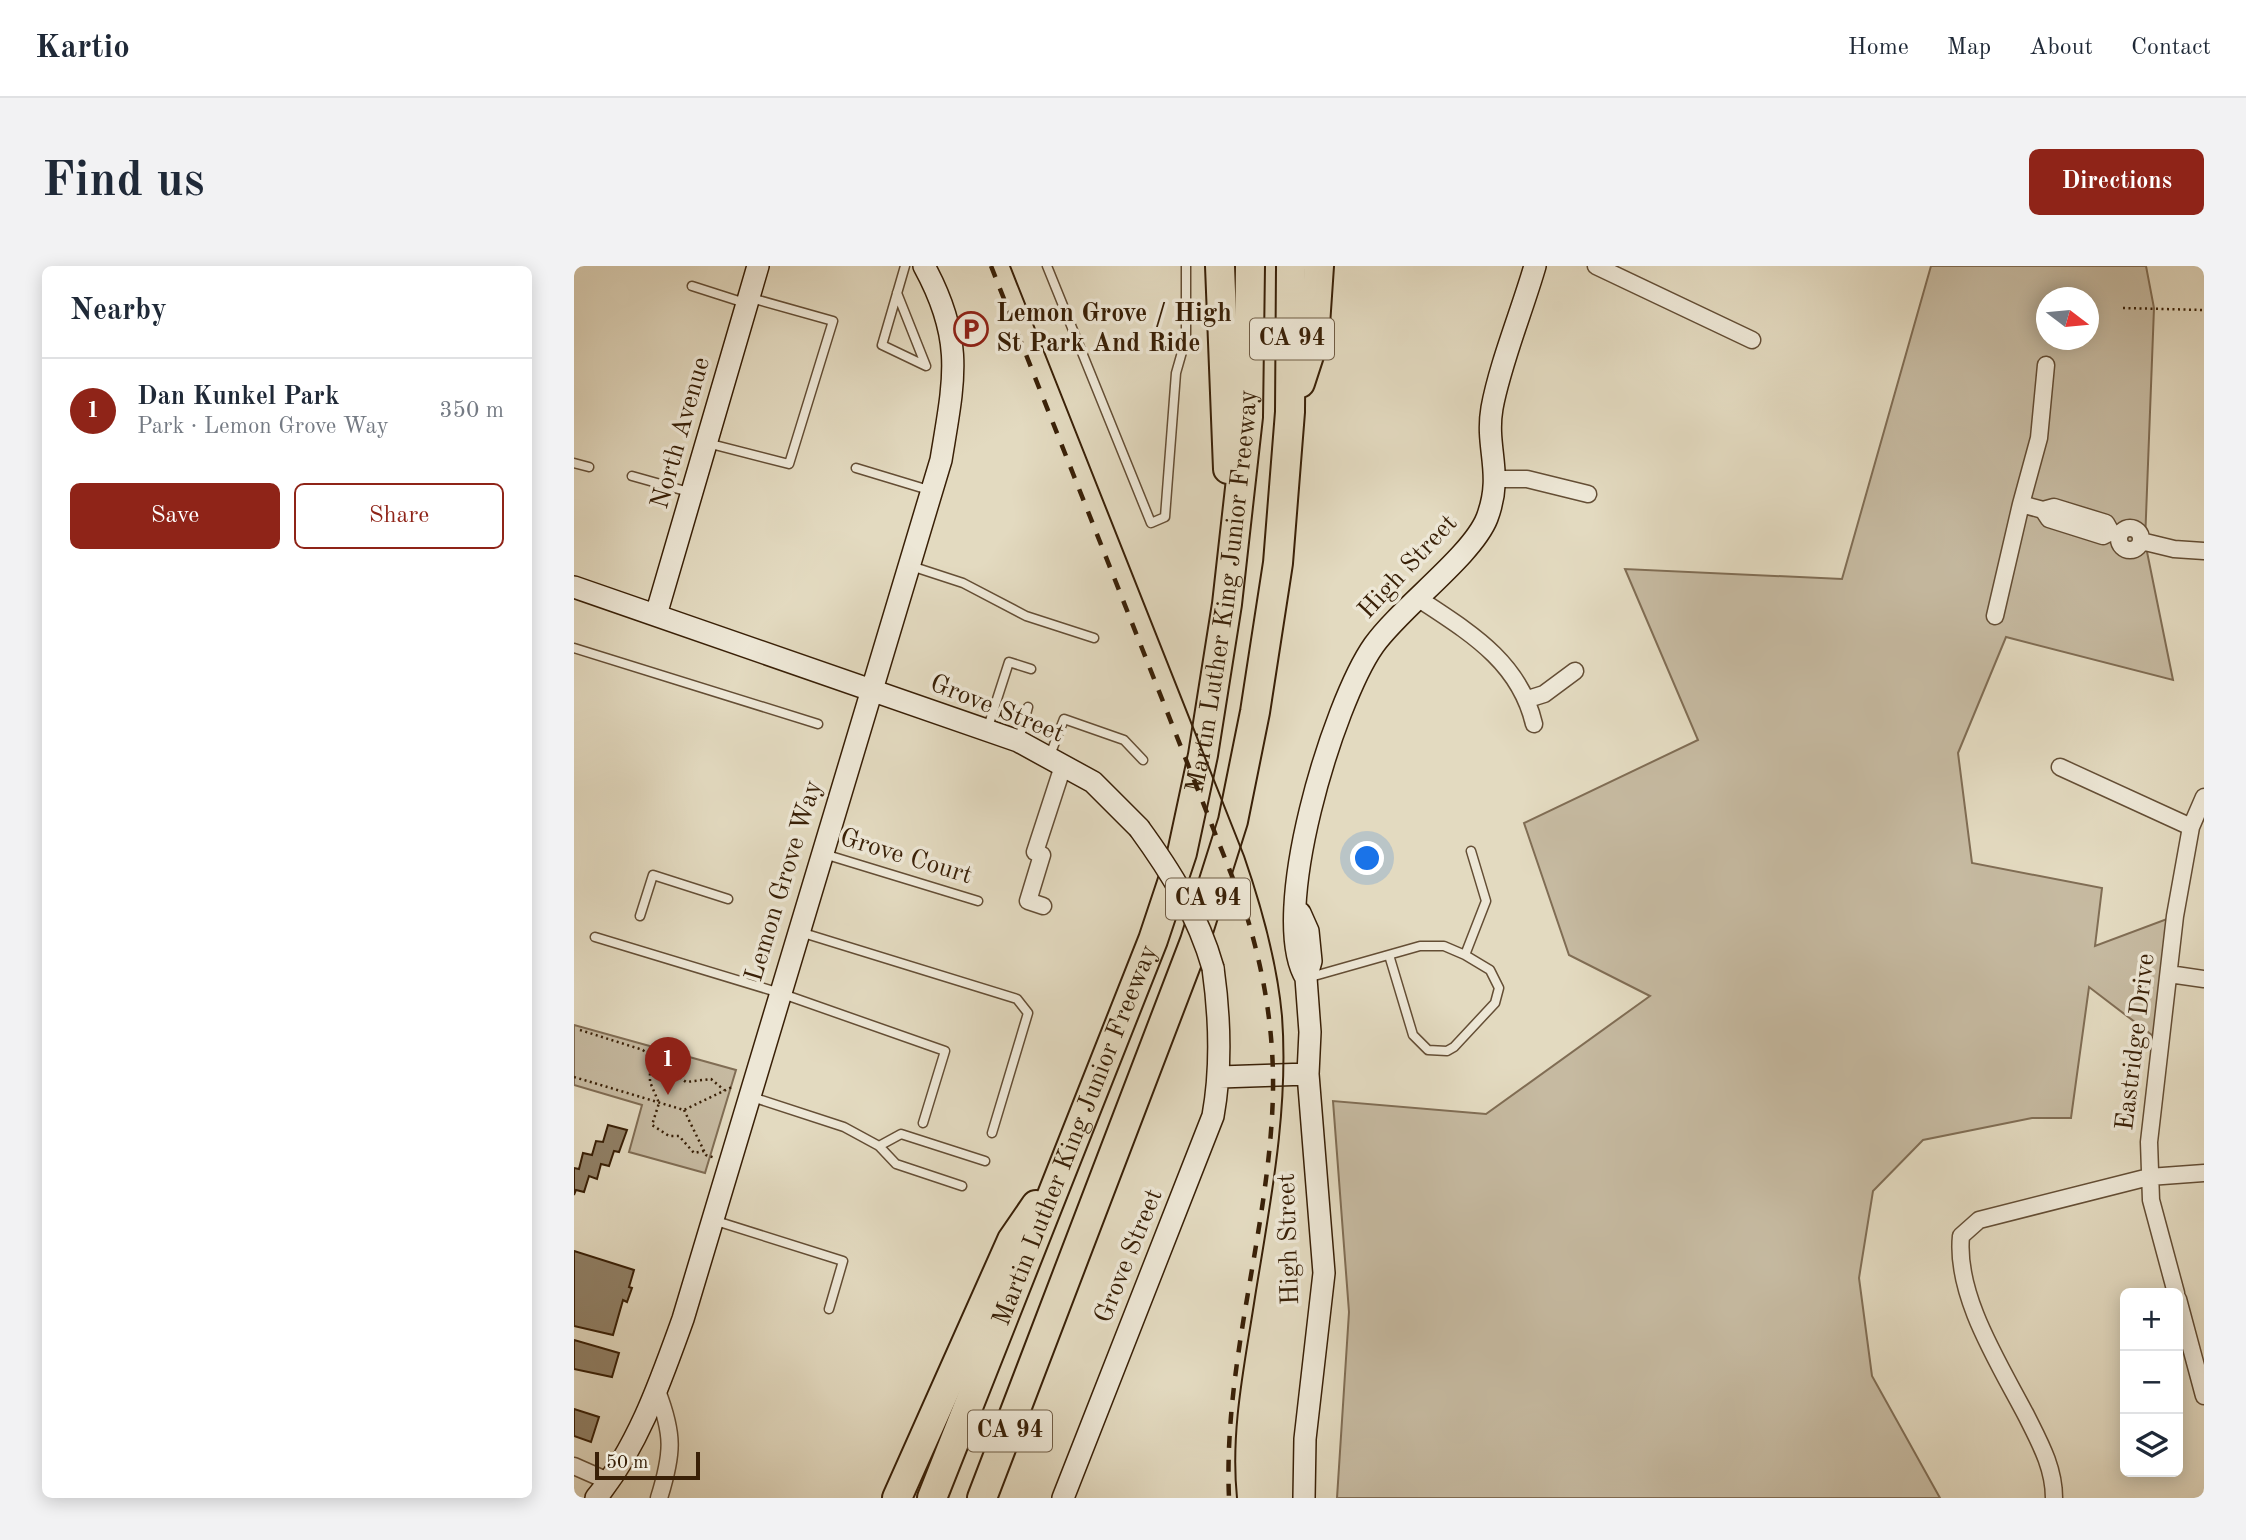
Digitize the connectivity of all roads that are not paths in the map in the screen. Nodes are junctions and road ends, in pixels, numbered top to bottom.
1 (758, 266) edge
2 (905, 266) edge
3 (925, 266) edge
4 (1047, 266) edge
5 (1186, 266) edge
6 (1220, 266) edge
7 (1250, 266) edge
8 (1291, 266) edge
9 (1319, 266) edge
10 (1535, 266) edge
11 (1596, 266) edge
12 (692, 286) dead end
13 (897, 293) junction
14 (748, 301) junction
15 (1752, 340) dead end
16 (2046, 365) dead end
17 (1290, 412) junction
18 (707, 443) junction
19 (574, 463) edge
20 (589, 467) dead end
21 (856, 468) dead end
22 (632, 476) dead end
23 (1497, 479) junction
24 (932, 491) junction
25 (692, 492) junction
26 (1588, 494) dead end
27 (2021, 504) junction
28 (2204, 551) edge
29 (909, 565) junction
30 (1231, 569) junction
31 (574, 587) edge
32 (1416, 597) junction
33 (656, 615) junction
34 (1995, 616) dead end
35 (1094, 638) dead end
36 (574, 648) edge
37 (1031, 669) dead end
38 (1575, 671) dead end
39 (870, 689) junction
40 (1528, 699) junction
41 (1028, 707) dead end
42 (818, 724) dead end
43 (1534, 724) dead end
44 (987, 730) junction
45 (1018, 741) junction
46 (1143, 760) dead end
47 (1056, 762) junction
48 (2060, 767) dead end
49 (2204, 797) edge
50 (2191, 827) junction
51 (1471, 851) dead end
52 (821, 853) junction
53 (728, 899) dead end
54 (978, 901) dead end
55 (1043, 906) dead end
56 (640, 916) dead end
57 (797, 932) junction
58 (595, 937) dead end
59 (1389, 956) junction
60 (1465, 956) junction
61 (2169, 974) junction
62 (1306, 978) junction
63 (2204, 979) edge
64 (780, 993) junction
65 (1308, 1074) junction
66 (1220, 1077) junction
67 (750, 1093) junction
68 (923, 1123) dead end
69 (992, 1133) dead end
70 (879, 1146) junction
71 (1070, 1153) junction
72 (985, 1161) dead end
73 (2204, 1173) edge
74 (2149, 1177) junction
75 (962, 1186) dead end
76 (713, 1220) junction
77 (2175, 1288) edge
78 (828, 1309) dead end
79 (2183, 1318) edge
80 (1035, 1363) junction
81 (657, 1391) junction
82 (2204, 1396) edge
83 (574, 1466) edge
84 (602, 1489) edge
85 (659, 1498) edge
86 (897, 1498) edge
87 (932, 1498) edge
88 (982, 1498) edge
89 (1003, 1498) edge
90 (1063, 1498) edge
91 (1304, 1498) edge
92 (2054, 1498) edge

1 - 14 main road, North Avenue
2 - 13 lane
3 - 24 main road, Lemon Grove Way
4 - 5 lane
6 - 30 highway
7 - 30 highway, Martin Luther King Junior Freeway / CA 94
8 - 17 highway, Martin Luther King Junior Freeway / CA 94
9 - 17 highway
10 - 23 main road, High Street
11 - 15 street
12 - 14 lane
13 - 13 lane
14 - 18 main road, North Avenue
14 - 18 lane
16 - 27 street
17 - 80 highway, Martin Luther King Junior Freeway / CA 94
18 - 25 main road, North Avenue
19 - 20 lane
21 - 24 lane
22 - 25 lane
23 - 26 street
23 - 32 main road, High Street
24 - 29 main road, Lemon Grove Way
25 - 33 main road, North Avenue
27 - 28 street
27 - 34 street
29 - 35 lane
29 - 39 main road, Lemon Grove Way
30 - 71 highway, Martin Luther King Junior Freeway / CA 94
31 - 33 main road, Grove Street
32 - 40 street
32 - 62 main road, High Street
33 - 39 main road, Grove Street
36 - 42 lane
37 - 44 lane
38 - 40 street
39 - 44 main road, Grove Street
39 - 52 main road, Lemon Grove Way
40 - 43 street
41 - 45 lane
44 - 45 main road, Grove Street
45 - 47 main road, Grove Street
46 - 47 lane
47 - 55 street
47 - 66 main road, Grove Street, bridge
48 - 50 street
49 - 50 street, Eastridge Drive
50 - 61 street, Eastridge Drive
51 - 60 lane
52 - 54 lane, Grove Court
52 - 57 main road, Lemon Grove Way
53 - 56 lane
57 - 64 main road, Lemon Grove Way
57 - 69 lane
58 - 64 lane
59 - 60 lane
59 - 60 lane
59 - 62 lane
61 - 63 street
61 - 74 street, Eastridge Drive
62 - 65 main road, High Street
64 - 67 main road, Lemon Grove Way
64 - 68 lane
65 - 66 main road
65 - 91 main road, High Street
66 - 90 main road, Grove Street
67 - 70 lane
67 - 76 main road, Lemon Grove Way
70 - 72 lane
70 - 75 lane
71 - 86 highway
71 - 87 highway, Martin Luther King Junior Freeway / CA 94
73 - 74 street
74 - 77 street, Eastridge Drive
74 - 92 street
76 - 78 lane
76 - 81 main road, Lemon Grove Way
79 - 82 street
80 - 88 highway, Martin Luther King Junior Freeway / CA 94
80 - 89 highway
81 - 84 main road, Lemon Grove Way
81 - 85 street
83 - 84 street

